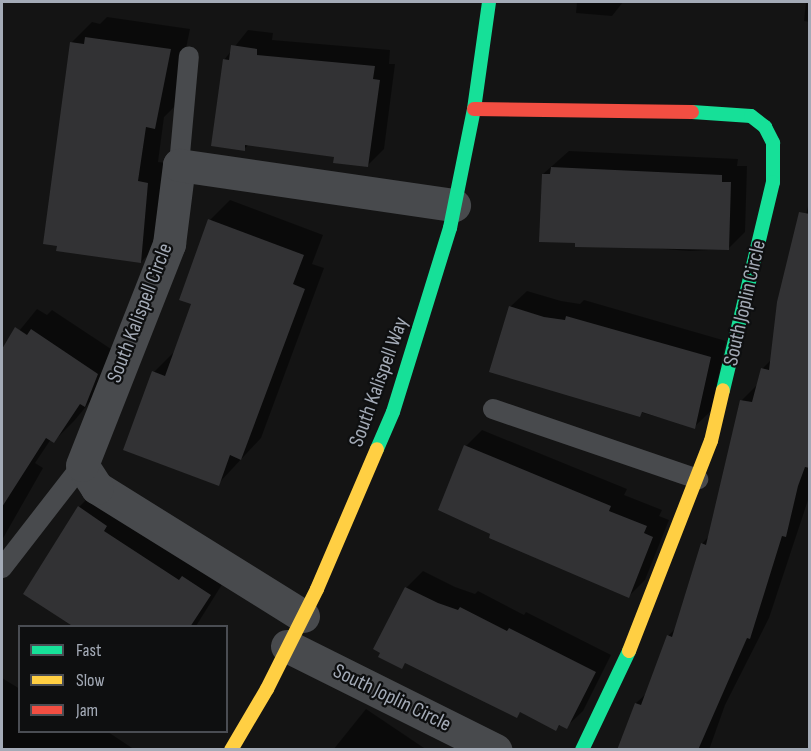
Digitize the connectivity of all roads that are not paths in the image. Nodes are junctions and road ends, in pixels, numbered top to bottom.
1 (489, 2) edge
2 (189, 56) dead end
3 (474, 109) junction
4 (179, 165) junction
5 (454, 205) junction
6 (493, 409) dead end
7 (82, 465) junction
8 (698, 479) junction
9 (2, 568) edge
10 (303, 616) junction
11 (287, 646) junction
12 (231, 750) edge
13 (496, 750) edge
14 (582, 750) edge

1 - 3 street, South Kalispell Way
2 - 4 lane
3 - 5 street, South Kalispell Way
3 - 8 street, South Joplin Circle
4 - 5 street
4 - 7 street, South Kalispell Circle
5 - 10 street, South Kalispell Way
6 - 8 lane
7 - 9 lane
7 - 10 street
8 - 14 street, South Joplin Circle
10 - 11 street, South Kalispell Way
11 - 12 street, South Kalispell Way
11 - 13 street, South Joplin Circle

